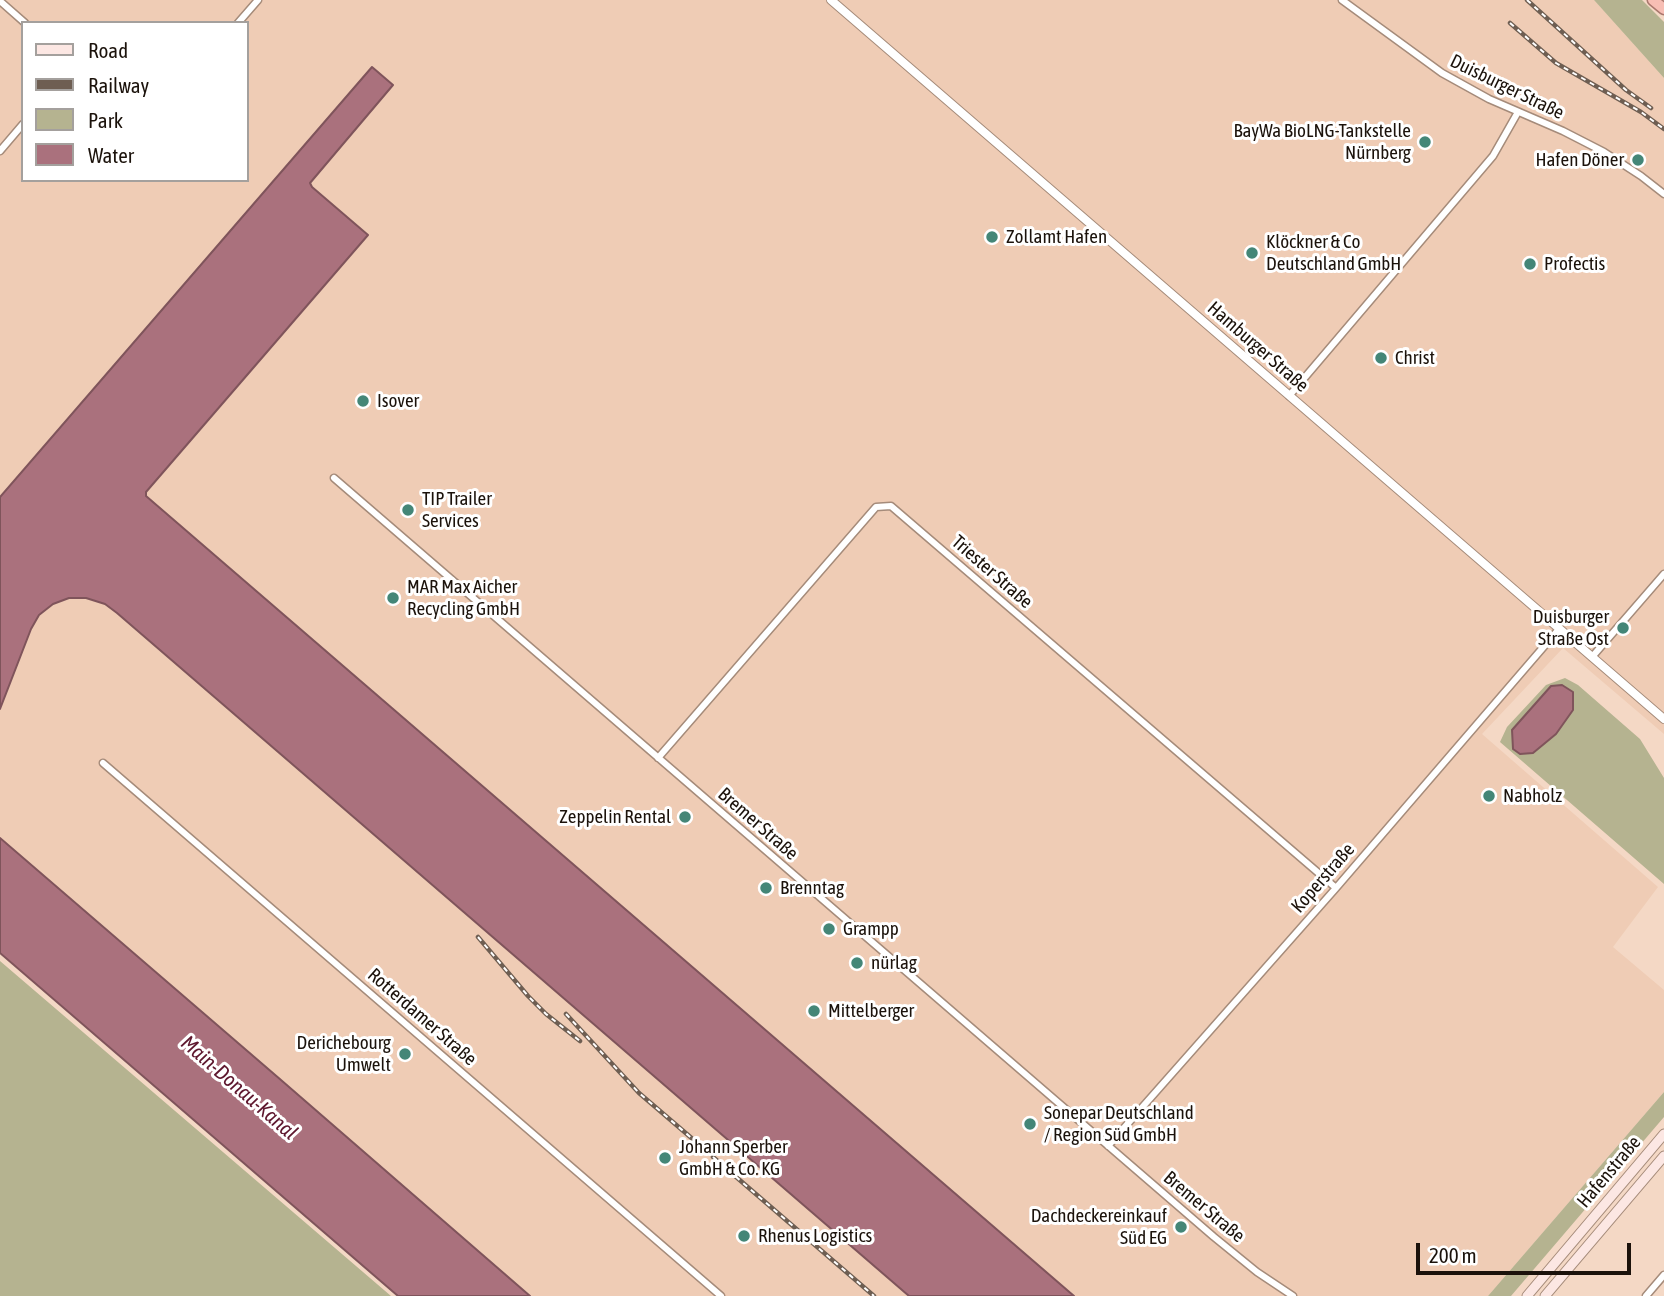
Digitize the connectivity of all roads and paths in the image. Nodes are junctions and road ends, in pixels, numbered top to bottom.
1 (258, 0) edge
2 (831, 0) edge
3 (1342, 0) edge
4 (1653, 0) edge
5 (0, 1) edge
6 (1664, 9) edge
7 (23, 21) edge
8 (240, 21) edge
9 (1518, 112) junction
10 (21, 126) edge
11 (0, 151) edge
12 (1664, 194) edge
13 (1289, 396) junction
14 (334, 478) dead end
15 (1664, 574) edge
16 (1559, 629) junction
17 (1592, 657) junction
18 (1664, 719) edge
19 (658, 758) junction
20 (103, 763) dead end
21 (1336, 888) junction
22 (1664, 1134) edge
23 (1108, 1146) junction
24 (1662, 1160) edge
25 (1664, 1275) edge
26 (721, 1296) edge
27 (1293, 1296) edge
28 (1527, 1296) edge
29 (1545, 1296) edge
30 (1646, 1296) edge

1 - 8 street
2 - 13 street, Hamburger Straße
3 - 9 street, Duisburger Straße
4 - 6 highway
5 - 7 street
9 - 12 street, Duisburger Straße
9 - 13 street
10 - 11 street
13 - 16 street, Hamburger Straße
14 - 19 street, Bremer Straße
15 - 17 street
16 - 17 street, Hamburger Straße
16 - 21 street, Koperstraße
17 - 18 street, Hamburger Straße
19 - 21 street, Triester Straße
19 - 23 street, Bremer Straße
20 - 26 street, Rotterdamer Straße
21 - 23 street, Koperstraße
22 - 28 main road, Hafenstraße
23 - 27 street, Bremer Straße
24 - 29 main road, Hafenstraße
25 - 30 street

